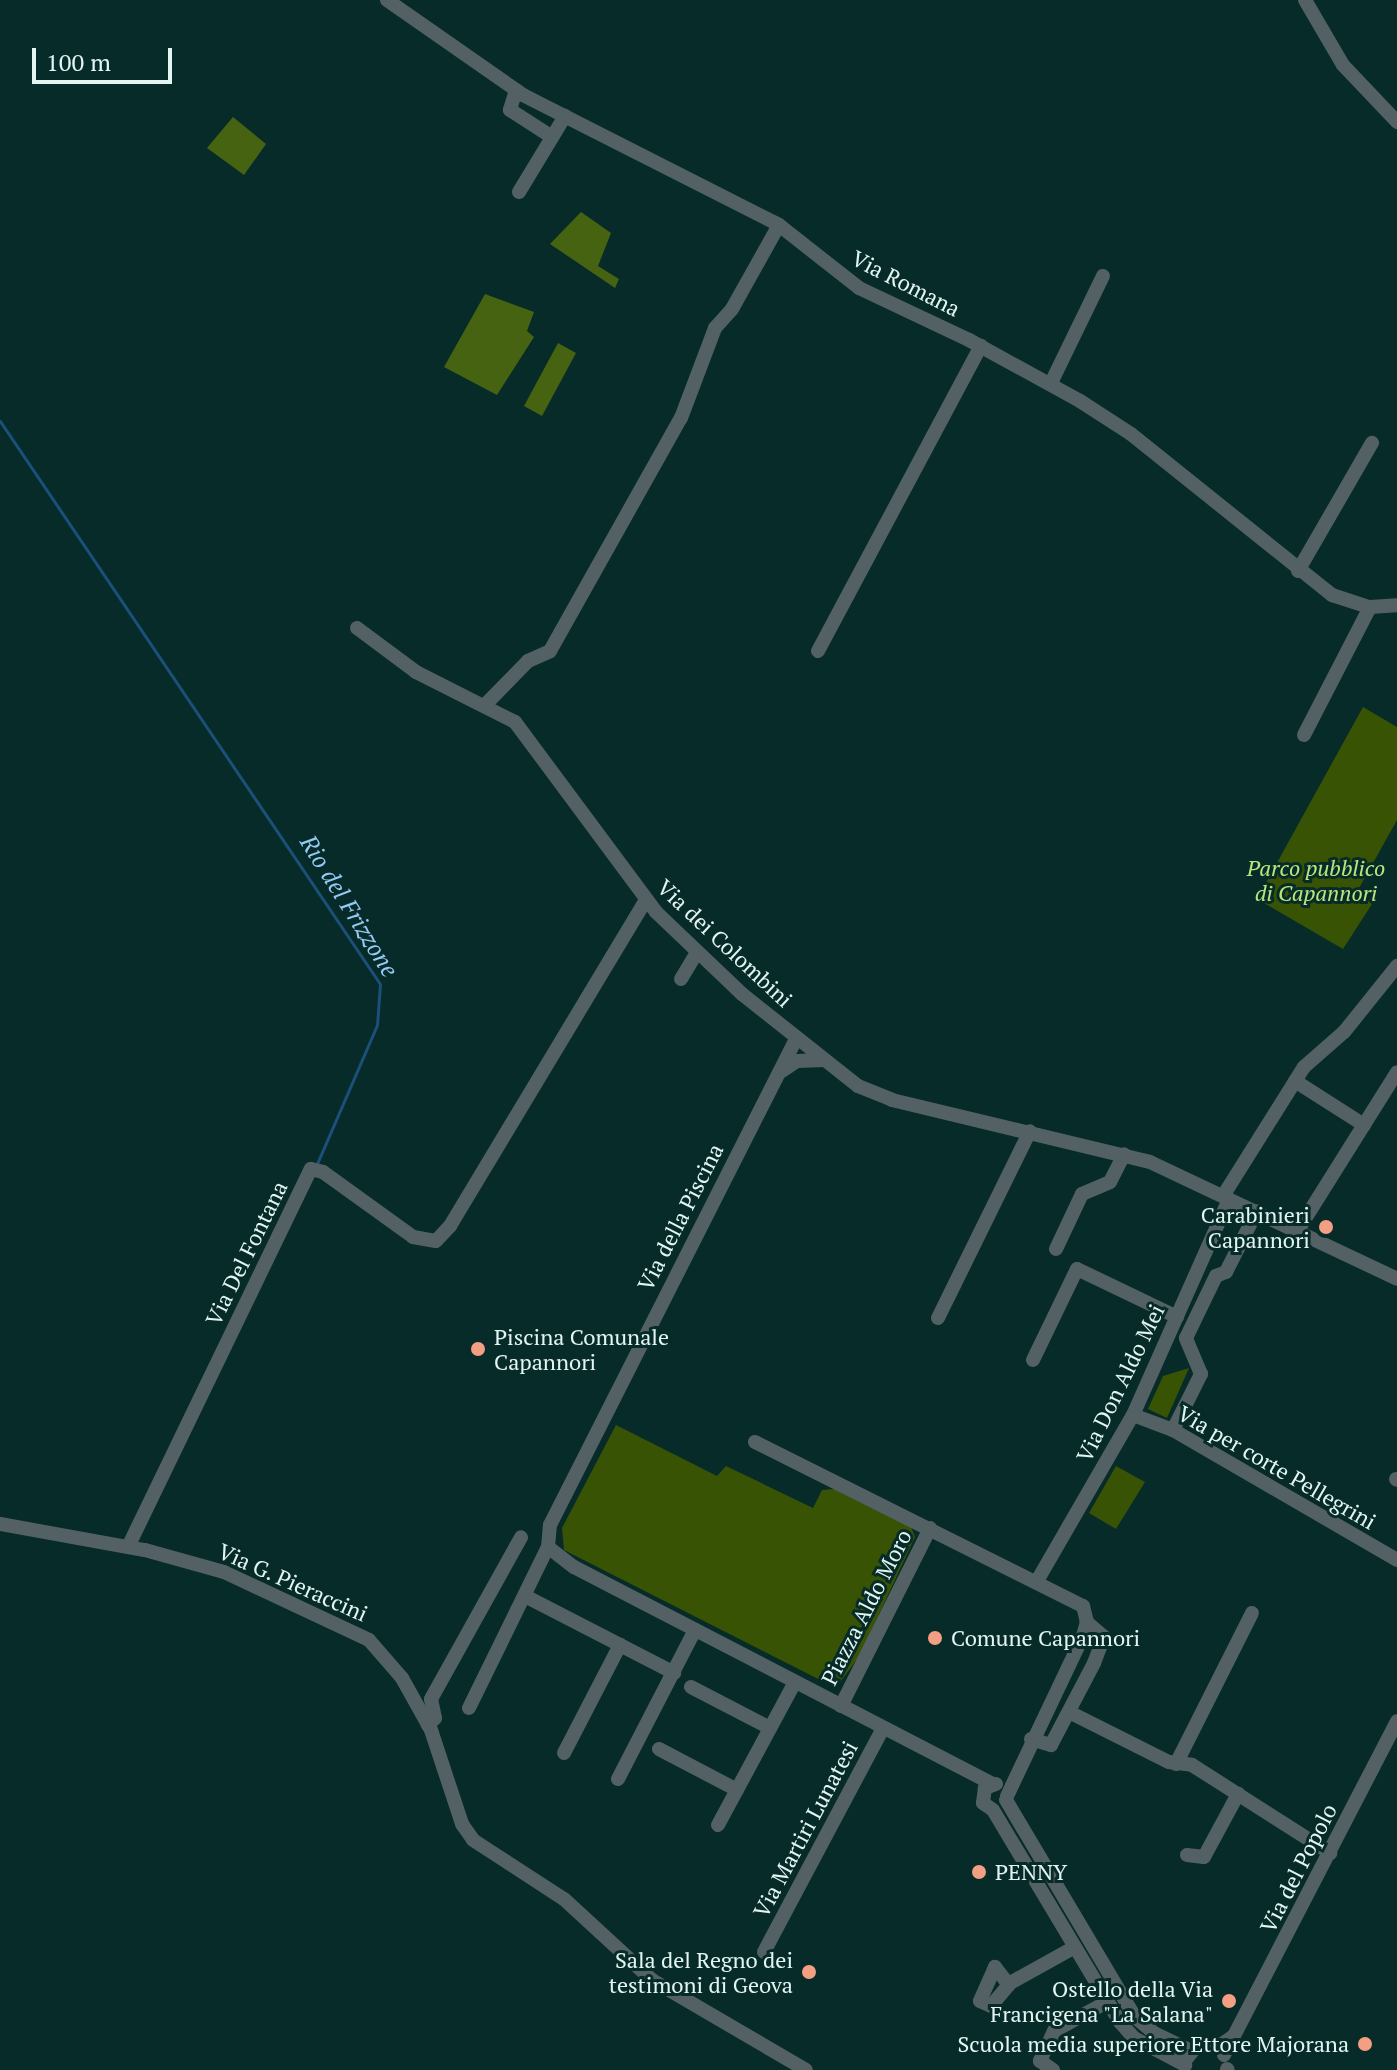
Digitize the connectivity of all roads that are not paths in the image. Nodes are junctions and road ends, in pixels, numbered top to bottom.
1 (387, 0) edge
2 (1305, 0) edge
3 (516, 90) junction
4 (565, 116) junction
5 (1397, 122) edge
6 (552, 137) junction
7 (519, 192) dead end
8 (779, 225) junction
9 (1103, 276) dead end
10 (981, 346) junction
11 (1051, 383) junction
12 (1372, 443) dead end
13 (1298, 571) junction
14 (1397, 605) edge
15 (1370, 607) junction
16 (357, 628) dead end
17 (818, 651) dead end
18 (486, 704) junction
19 (1304, 735) dead end
20 (645, 901) junction
21 (697, 952) junction
22 (1397, 966) edge
23 (681, 979) dead end
24 (796, 1039) junction
25 (824, 1060) junction
26 (1397, 1072) edge
27 (774, 1080) junction
28 (1295, 1081) junction
29 (1364, 1125) junction
30 (1030, 1131) junction
31 (1124, 1154) junction
32 (1226, 1198) junction
33 (1257, 1211) junction
34 (1298, 1230) junction
35 (1056, 1249) dead end
36 (1397, 1279) edge
37 (1177, 1317) junction
38 (938, 1318) dead end
39 (1033, 1360) dead end
40 (1133, 1415) junction
41 (1173, 1430) junction
42 (755, 1442) dead end
43 (0, 1524) edge
44 (930, 1528) junction
45 (521, 1537) dead end
46 (128, 1547) junction
47 (548, 1547) junction
48 (1397, 1560) edge
49 (1037, 1581) junction
50 (525, 1596) junction
51 (1252, 1613) dead end
52 (1087, 1622) junction
53 (695, 1630) junction
54 (620, 1645) junction
55 (674, 1673) junction
56 (795, 1682) junction
57 (691, 1687) dead end
58 (841, 1706) junction
59 (469, 1708) dead end
60 (1069, 1712) junction
61 (1397, 1721) edge
62 (428, 1725) junction
63 (770, 1728) junction
64 (883, 1728) junction
65 (1031, 1739) junction
66 (659, 1749) dead end
67 (564, 1753) dead end
68 (1176, 1764) junction
69 (1015, 1771) junction
70 (618, 1779) dead end
71 (989, 1788) junction
72 (737, 1790) junction
73 (1238, 1794) junction
74 (1006, 1798) junction
75 (993, 1810) junction
76 (718, 1825) dead end
77 (1330, 1853) junction
78 (1187, 1855) dead end
79 (1075, 1947) junction
80 (764, 1952) dead end
81 (1009, 1985) dead end
82 (1107, 2002) junction
83 (1128, 2021) junction
84 (1237, 2034) junction
85 (1211, 2046) junction
86 (1187, 2062) edge
87 (1227, 2066) edge
88 (806, 2070) edge
89 (1053, 2070) edge

1 - 3 street, Via Romana
2 - 5 street
3 - 4 street, Via Romana
3 - 6 street
4 - 6 street
4 - 8 street, Via Romana
6 - 7 street
8 - 10 street, Via Romana
8 - 18 street
9 - 11 street
10 - 11 street, Via Romana
10 - 17 street
11 - 13 street, Via Romana
12 - 13 street
13 - 15 street, Via Romana
14 - 15 street, Via Romana
15 - 19 street
16 - 18 street, Via dei Colombini
18 - 20 street, Via dei Colombini
20 - 21 street, Via dei Colombini
20 - 46 street, Via Del Fontana
21 - 23 street
21 - 24 street, Via dei Colombini
22 - 28 street, Via Don Aldo Mei
24 - 25 street, Via dei Colombini
24 - 27 street, Via della Piscina
25 - 27 street
25 - 30 street, Via dei Colombini
26 - 29 street
27 - 47 street, Via della Piscina
28 - 29 street
28 - 32 street, Via Don Aldo Mei
29 - 34 street
30 - 31 street, Via dei Colombini
30 - 38 street
31 - 32 street, Via dei Colombini
31 - 35 street
32 - 33 street, Via dei Colombini
32 - 37 street, Via Don Aldo Mei
33 - 34 street, Via dei Colombini
33 - 41 street
34 - 36 street, Via dei Colombini
37 - 39 street
37 - 40 street, Via Don Aldo Mei
40 - 41 street, Via per corte Pellegrini
40 - 49 street, Via Don Aldo Mei
41 - 48 street, Via per corte Pellegrini
42 - 44 street, Piazza Aldo Moro
43 - 46 street, Via G. Pieraccini
44 - 49 street, Piazza Aldo Moro
44 - 58 street, Piazza Aldo Moro
45 - 62 street
46 - 62 street, Via G. Pieraccini
47 - 50 street
47 - 53 street, Via Martiri Lunatesi
49 - 52 street, Piazza Aldo Moro
50 - 54 street
50 - 59 street
51 - 68 street
52 - 60 street, Piazza Aldo Moro
52 - 65 street
53 - 55 street
53 - 56 street, Via Martiri Lunatesi
54 - 55 street
54 - 67 street
55 - 70 street
56 - 58 street, Via Martiri Lunatesi
56 - 63 street
57 - 63 street
58 - 64 street, Via Martiri Lunatesi
60 - 65 street, Piazza Aldo Moro
60 - 68 street
61 - 77 street, Via del Popolo
62 - 88 street, Via G. Pieraccini
63 - 72 street
64 - 71 street, Via Martiri Lunatesi
64 - 80 street, Via Martiri Lunatesi
65 - 69 street
66 - 72 street
68 - 73 street
69 - 71 street
69 - 74 street
71 - 74 street, Via Martiri Lunatesi
71 - 75 street, Via Martiri Lunatesi
72 - 76 street
73 - 77 street
73 - 78 street
74 - 75 street
74 - 83 street, Via Martiri Lunatesi
75 - 79 street, Via Martiri Lunatesi
77 - 84 street, Via del Popolo
79 - 81 street
79 - 82 street, Via Martiri Lunatesi
82 - 83 street, Via Martiri Lunatesi
82 - 89 street
83 - 86 street, Via Martiri Lunatesi
84 - 85 street
84 - 87 street, Via del Popolo
85 - 86 street
85 - 87 street

